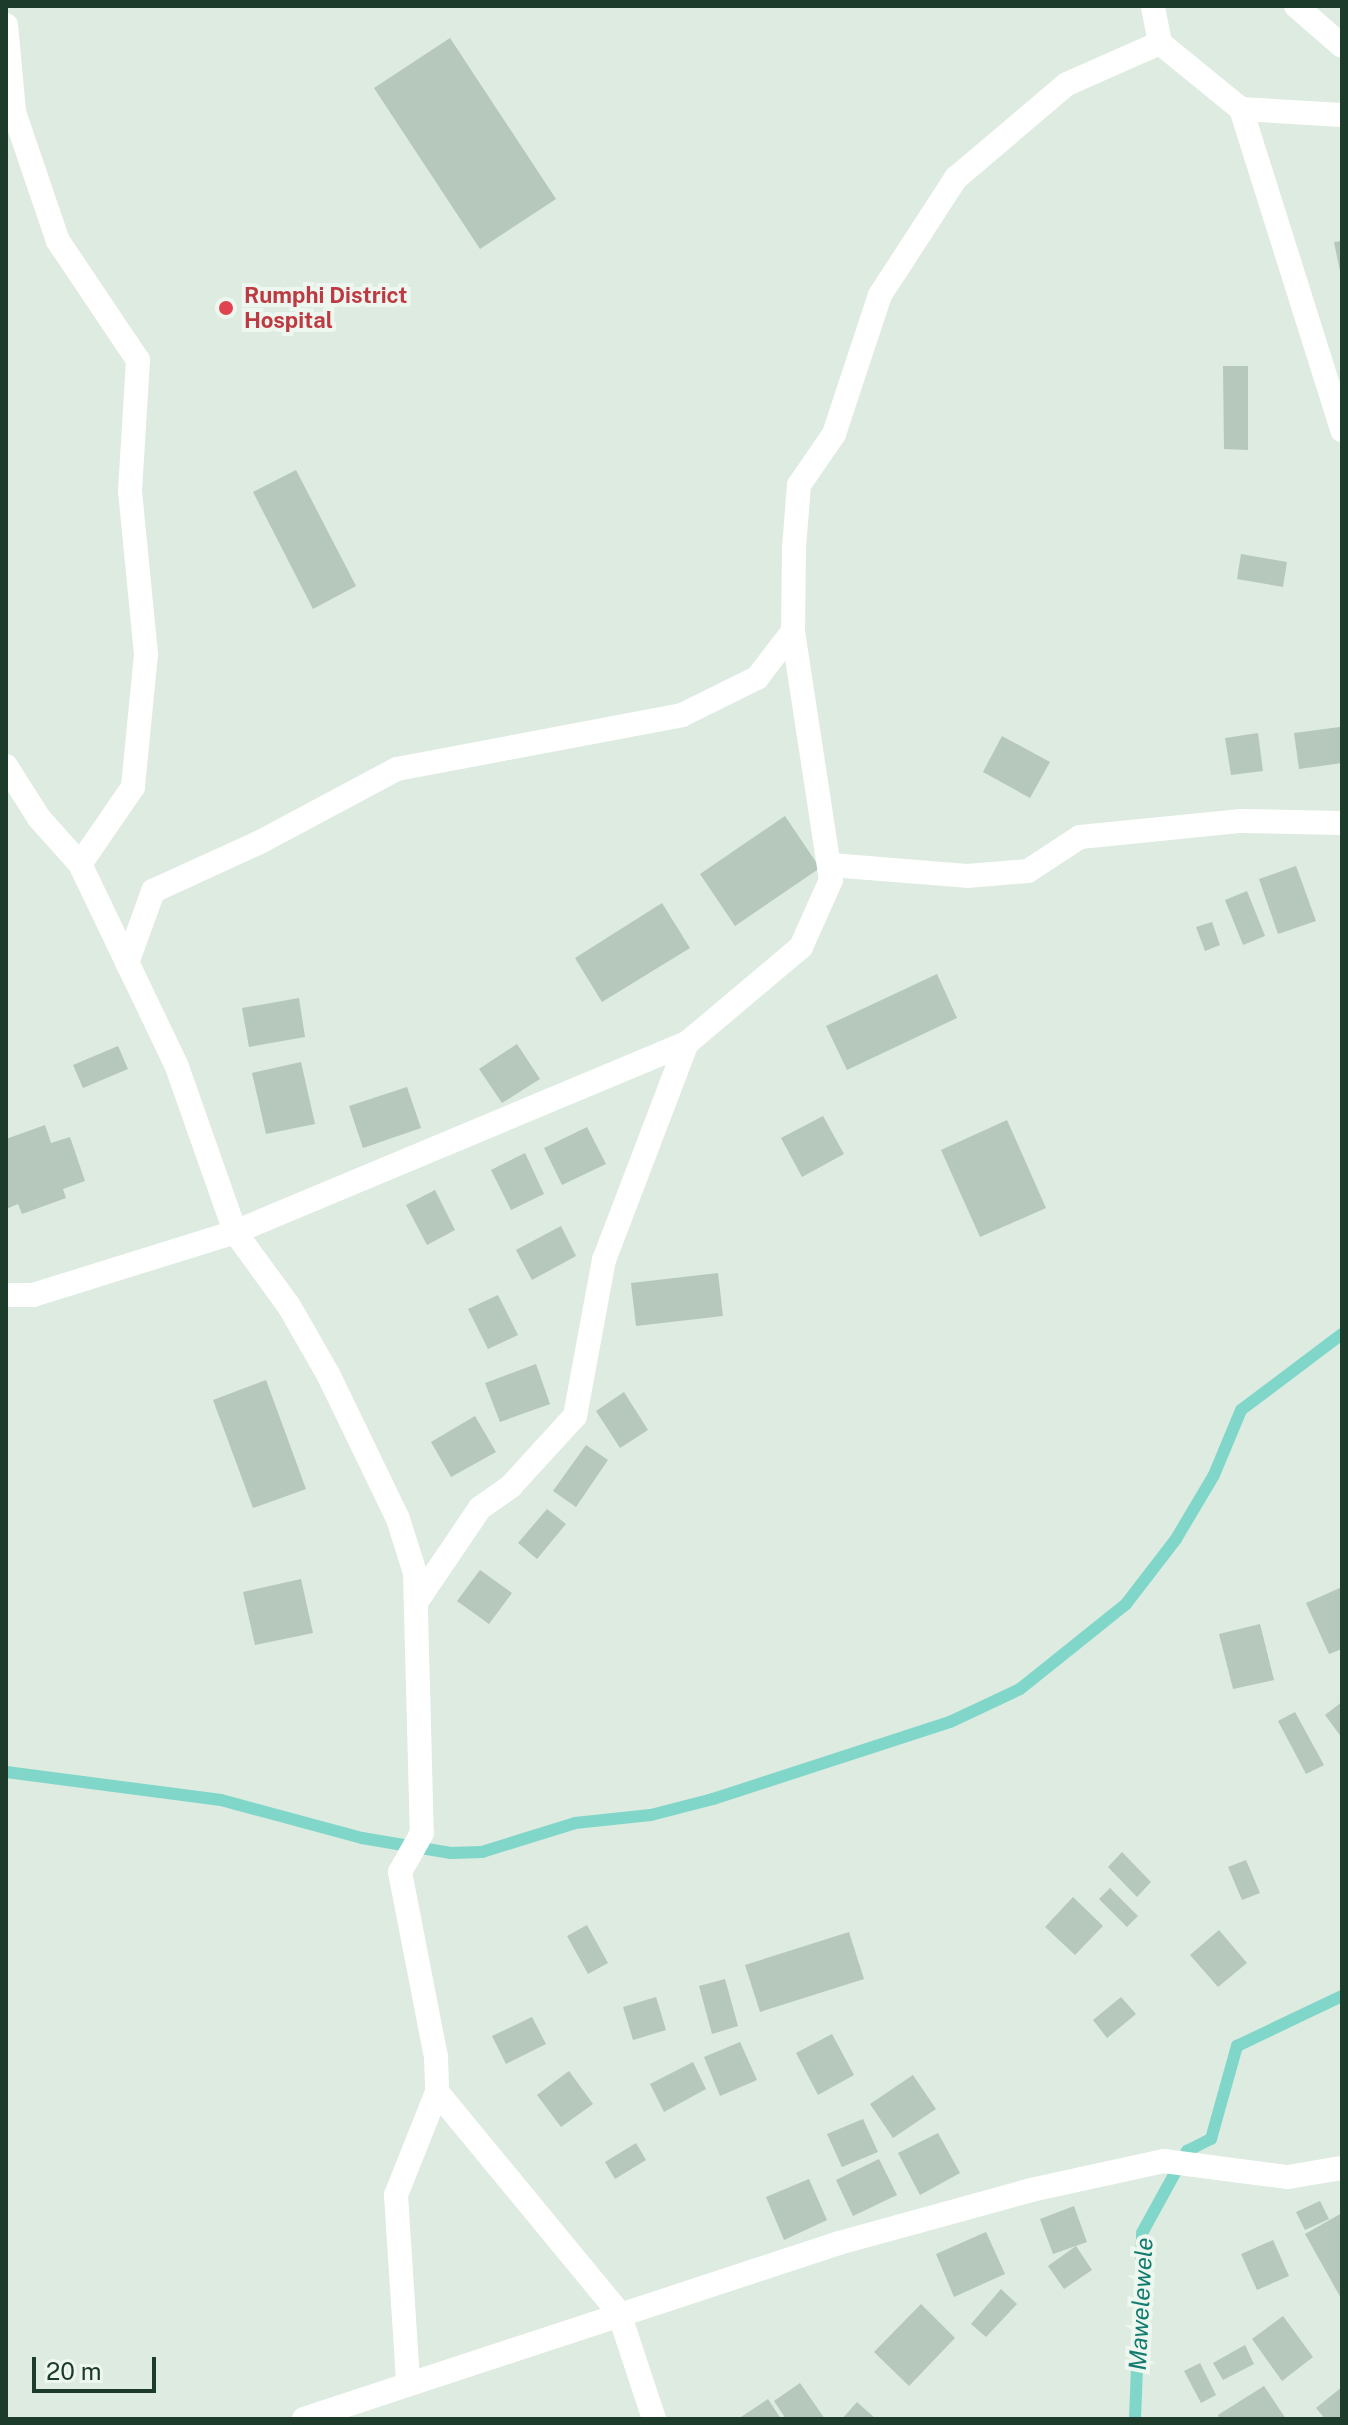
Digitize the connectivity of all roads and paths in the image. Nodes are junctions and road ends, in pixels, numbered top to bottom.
1 (1153, 6) edge
2 (1305, 9) edge
3 (6, 25) edge
4 (1160, 43) junction
5 (1342, 46) edge
6 (1241, 109) junction
7 (1342, 115) edge
8 (1342, 430) edge
9 (793, 631) junction
10 (6, 766) edge
11 (1342, 823) edge
12 (80, 864) junction
13 (831, 865) junction
14 (127, 963) junction
15 (687, 1043) junction
16 (235, 1232) junction
17 (6, 1295) edge
18 (417, 1601) junction
19 (437, 2092) junction
20 (1342, 2168) edge
21 (619, 2313) junction
22 (408, 2382) junction
23 (304, 2419) edge
24 (654, 2419) edge

1 - 4 street
2 - 5 street
3 - 12 street
4 - 6 street
4 - 9 street
6 - 7 street
6 - 8 street
9 - 13 street
9 - 14 street
10 - 12 street
11 - 13 street
12 - 14 street
13 - 15 street
14 - 16 street
15 - 16 street
15 - 18 street
16 - 17 street
16 - 18 street
18 - 19 street
19 - 21 street
19 - 22 street
20 - 21 street
21 - 22 street
21 - 24 street
22 - 23 street

